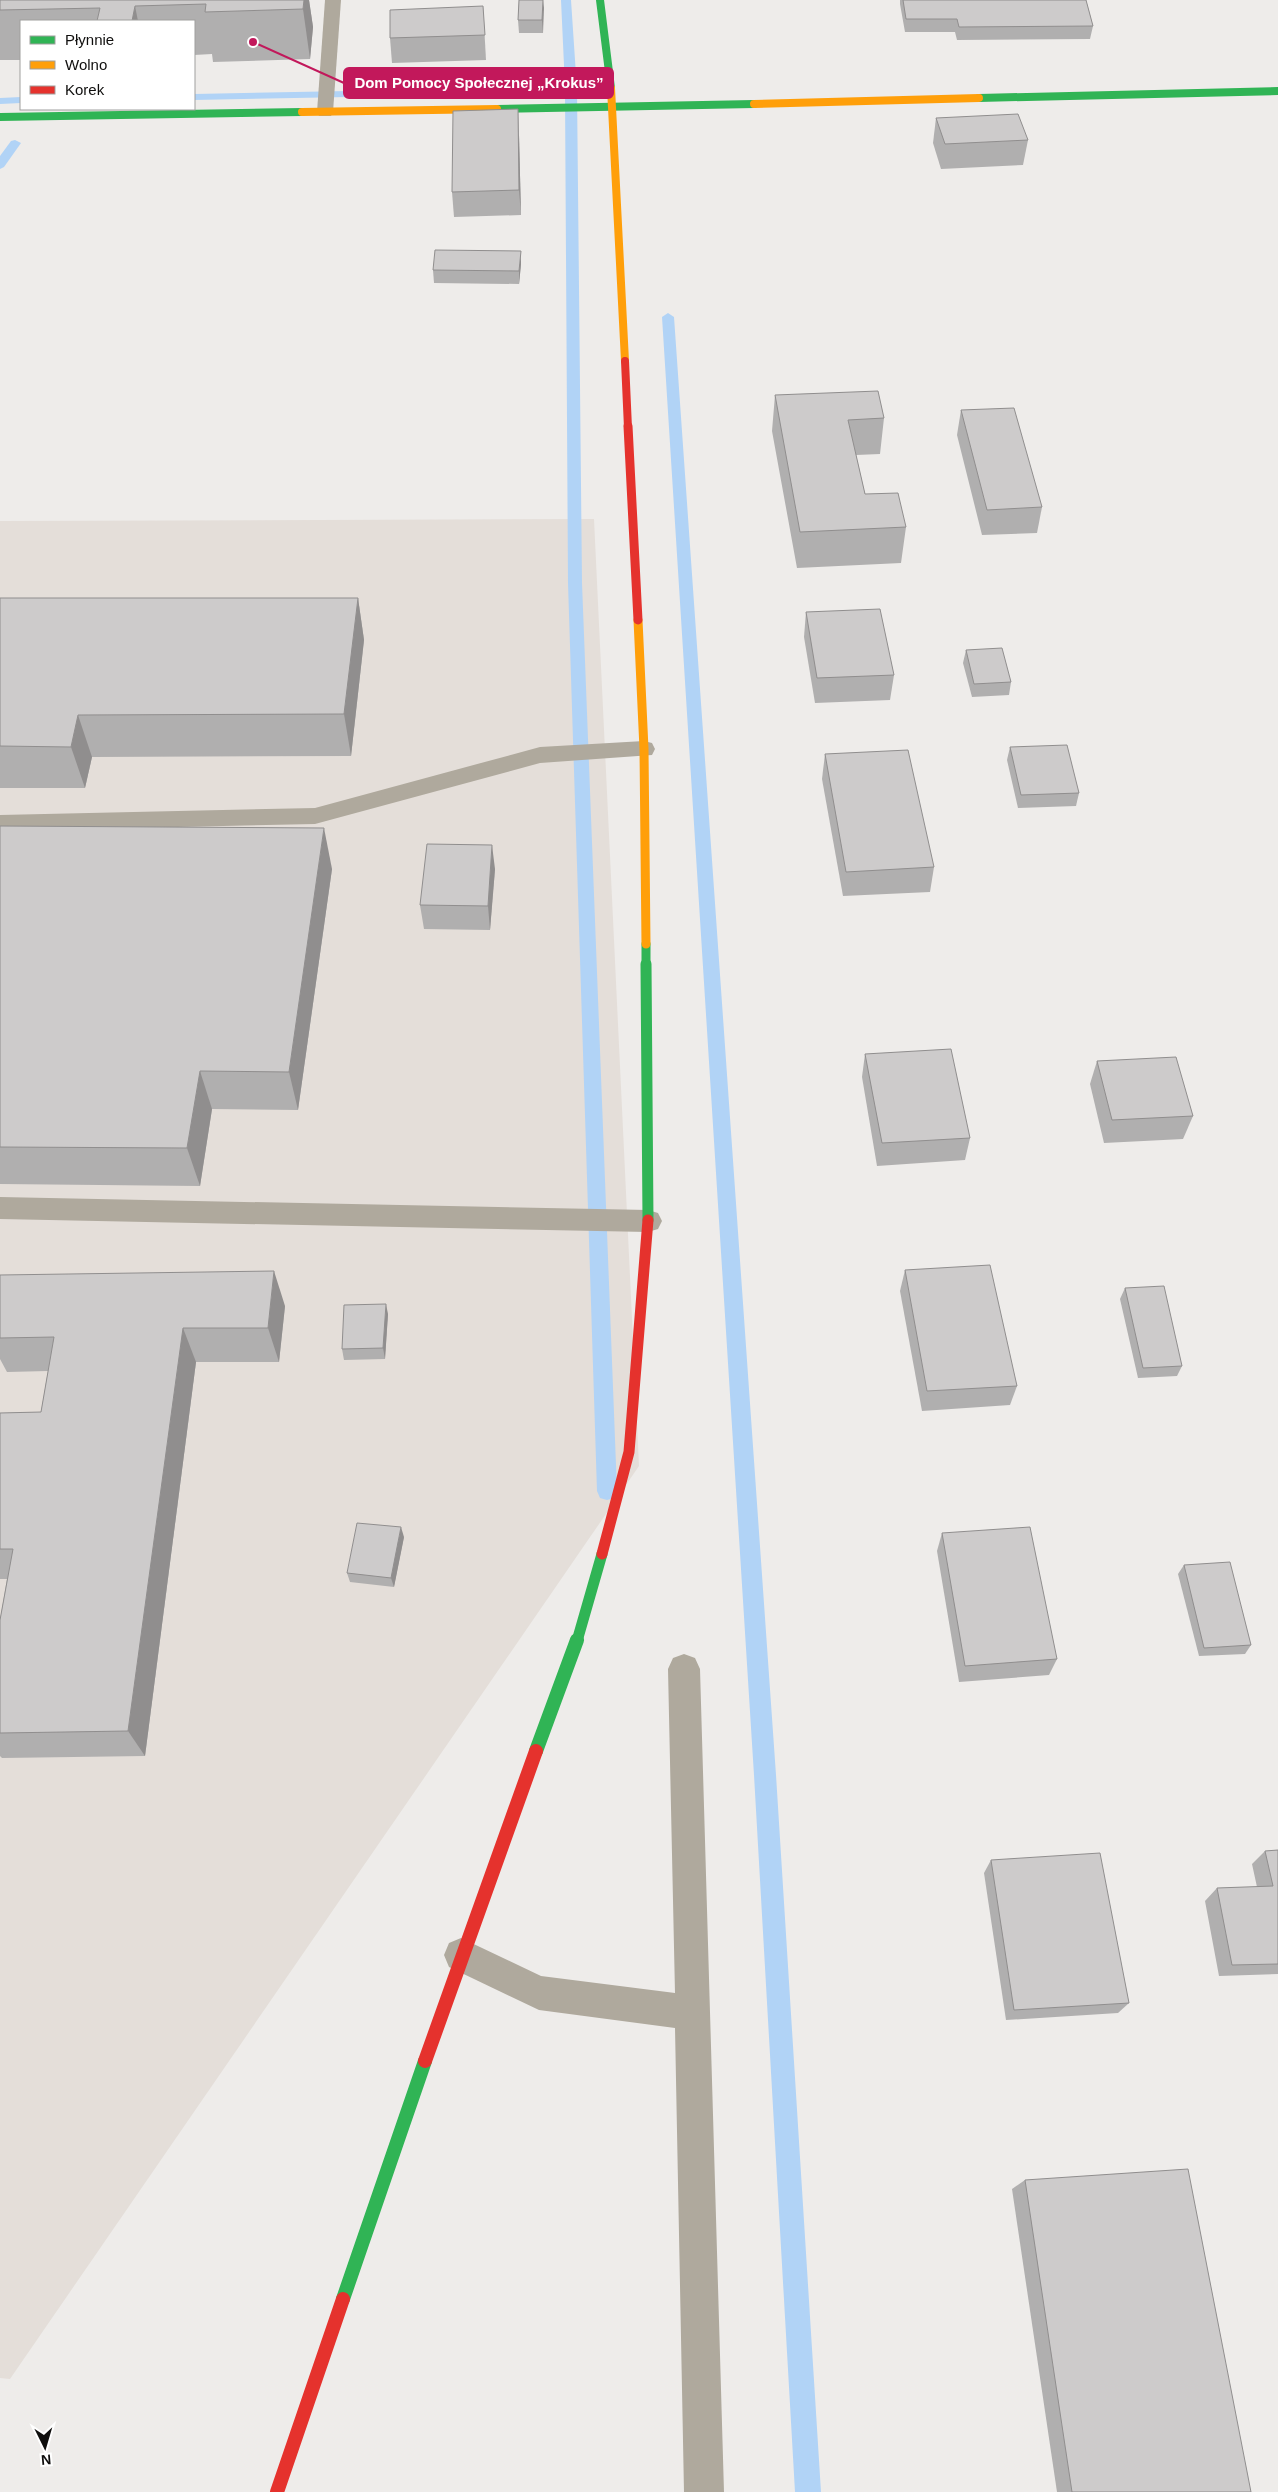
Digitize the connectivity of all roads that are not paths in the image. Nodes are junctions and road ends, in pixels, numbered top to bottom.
1 (333, 0) edge
2 (600, 0) edge
3 (1278, 91) edge
4 (613, 107) junction
5 (325, 112) junction
6 (0, 118) edge
7 (644, 748) junction
8 (0, 822) edge
9 (0, 1208) edge
10 (648, 1221) junction
11 (684, 1669) dead end
12 (461, 1954) junction
13 (692, 2013) junction
14 (277, 2492) edge
15 (704, 2492) edge

1 - 5 street
2 - 4 street
3 - 4 street
4 - 5 street
4 - 7 street
5 - 6 street
7 - 8 street
7 - 10 street
9 - 10 street
10 - 12 street
11 - 13 street
12 - 13 street
12 - 14 street
13 - 15 street

